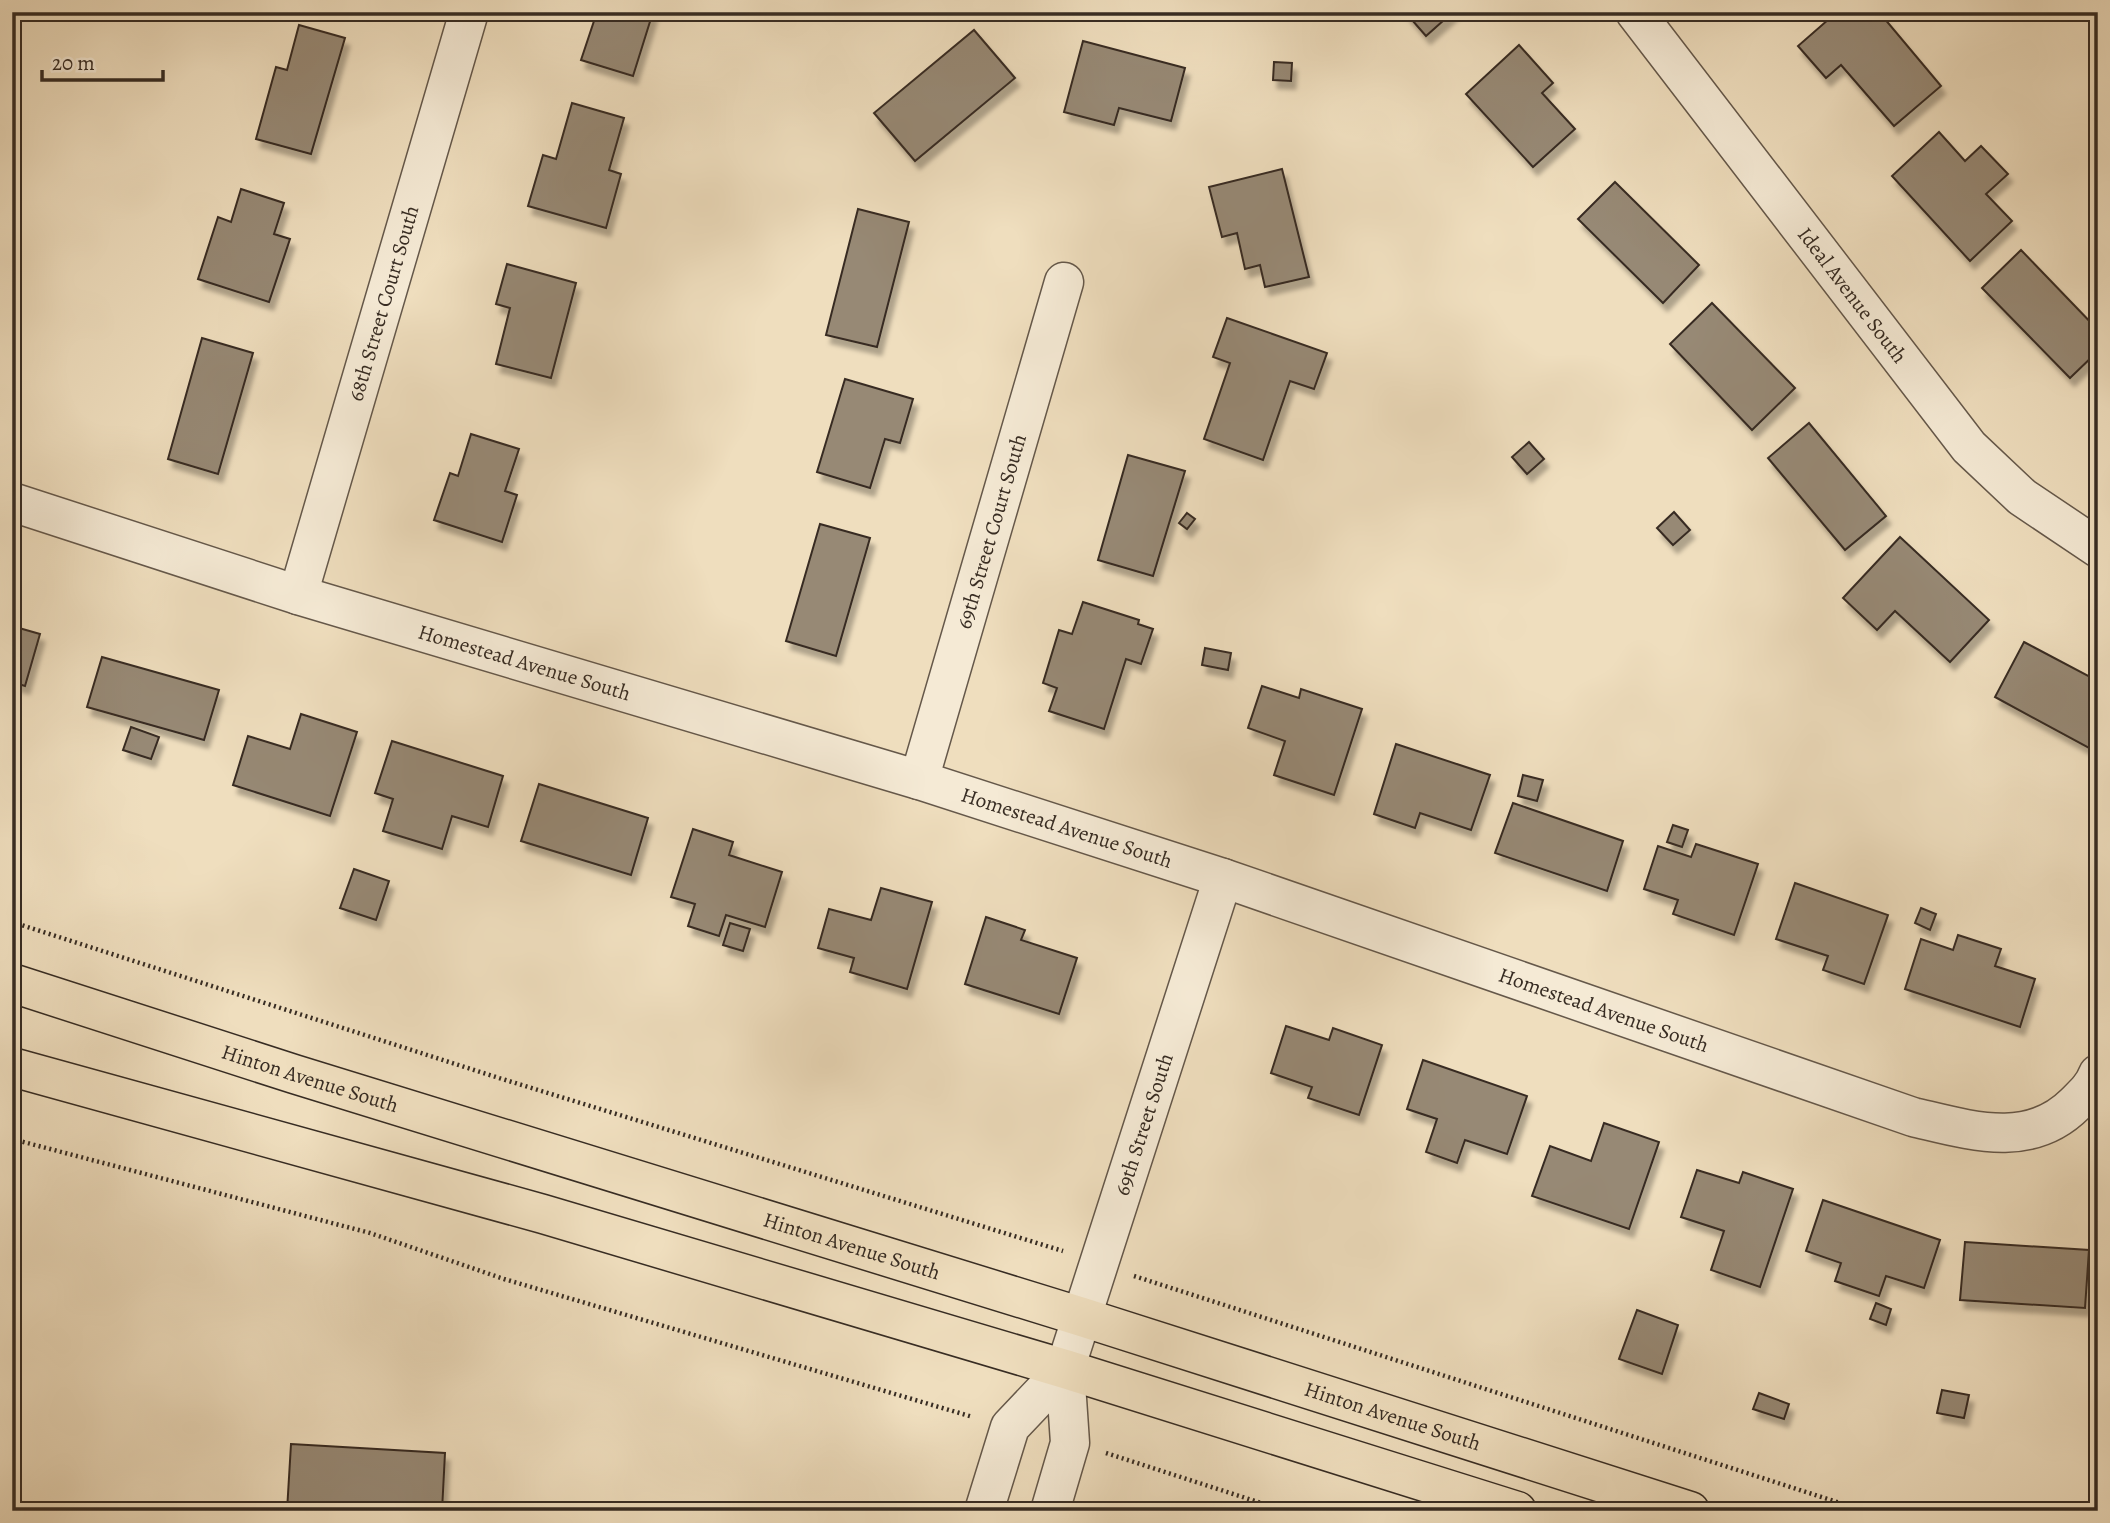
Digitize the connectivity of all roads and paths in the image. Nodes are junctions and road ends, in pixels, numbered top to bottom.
1 (469, 12) edge
2 (1635, 12) edge
3 (1064, 282) dead end
4 (12, 502) edge
5 (2098, 548) edge
6 (298, 595) junction
7 (919, 780) junction
8 (1223, 878) junction
9 (12, 922) edge
10 (12, 983) edge
11 (12, 1067) edge
12 (2098, 1074) edge
13 (12, 1139) edge
14 (1051, 1247) dead end
15 (1157, 1284) dead end
16 (1082, 1317) junction
17 (1065, 1369) junction
18 (971, 1416) dead end
19 (1121, 1458) dead end
20 (984, 1511) edge
21 (1050, 1511) edge
22 (1286, 1511) edge
23 (1517, 1511) edge
24 (1690, 1511) edge
25 (1865, 1511) edge

1 - 6 street, 68th Street Court South
2 - 5 street, Ideal Avenue South
3 - 7 street, 69th Street Court South
4 - 6 street, Homestead Avenue South
6 - 7 street, Homestead Avenue South
7 - 8 street, Homestead Avenue South
8 - 12 street, Homestead Avenue South
8 - 16 street, 69th Street South
9 - 14 path
10 - 16 main road, Hinton Avenue South
11 - 17 main road
13 - 18 path
15 - 25 path
16 - 17 street, 69th Street South
16 - 24 main road, Hinton Avenue South
17 - 20 street
17 - 21 street
17 - 23 main road
19 - 22 path

